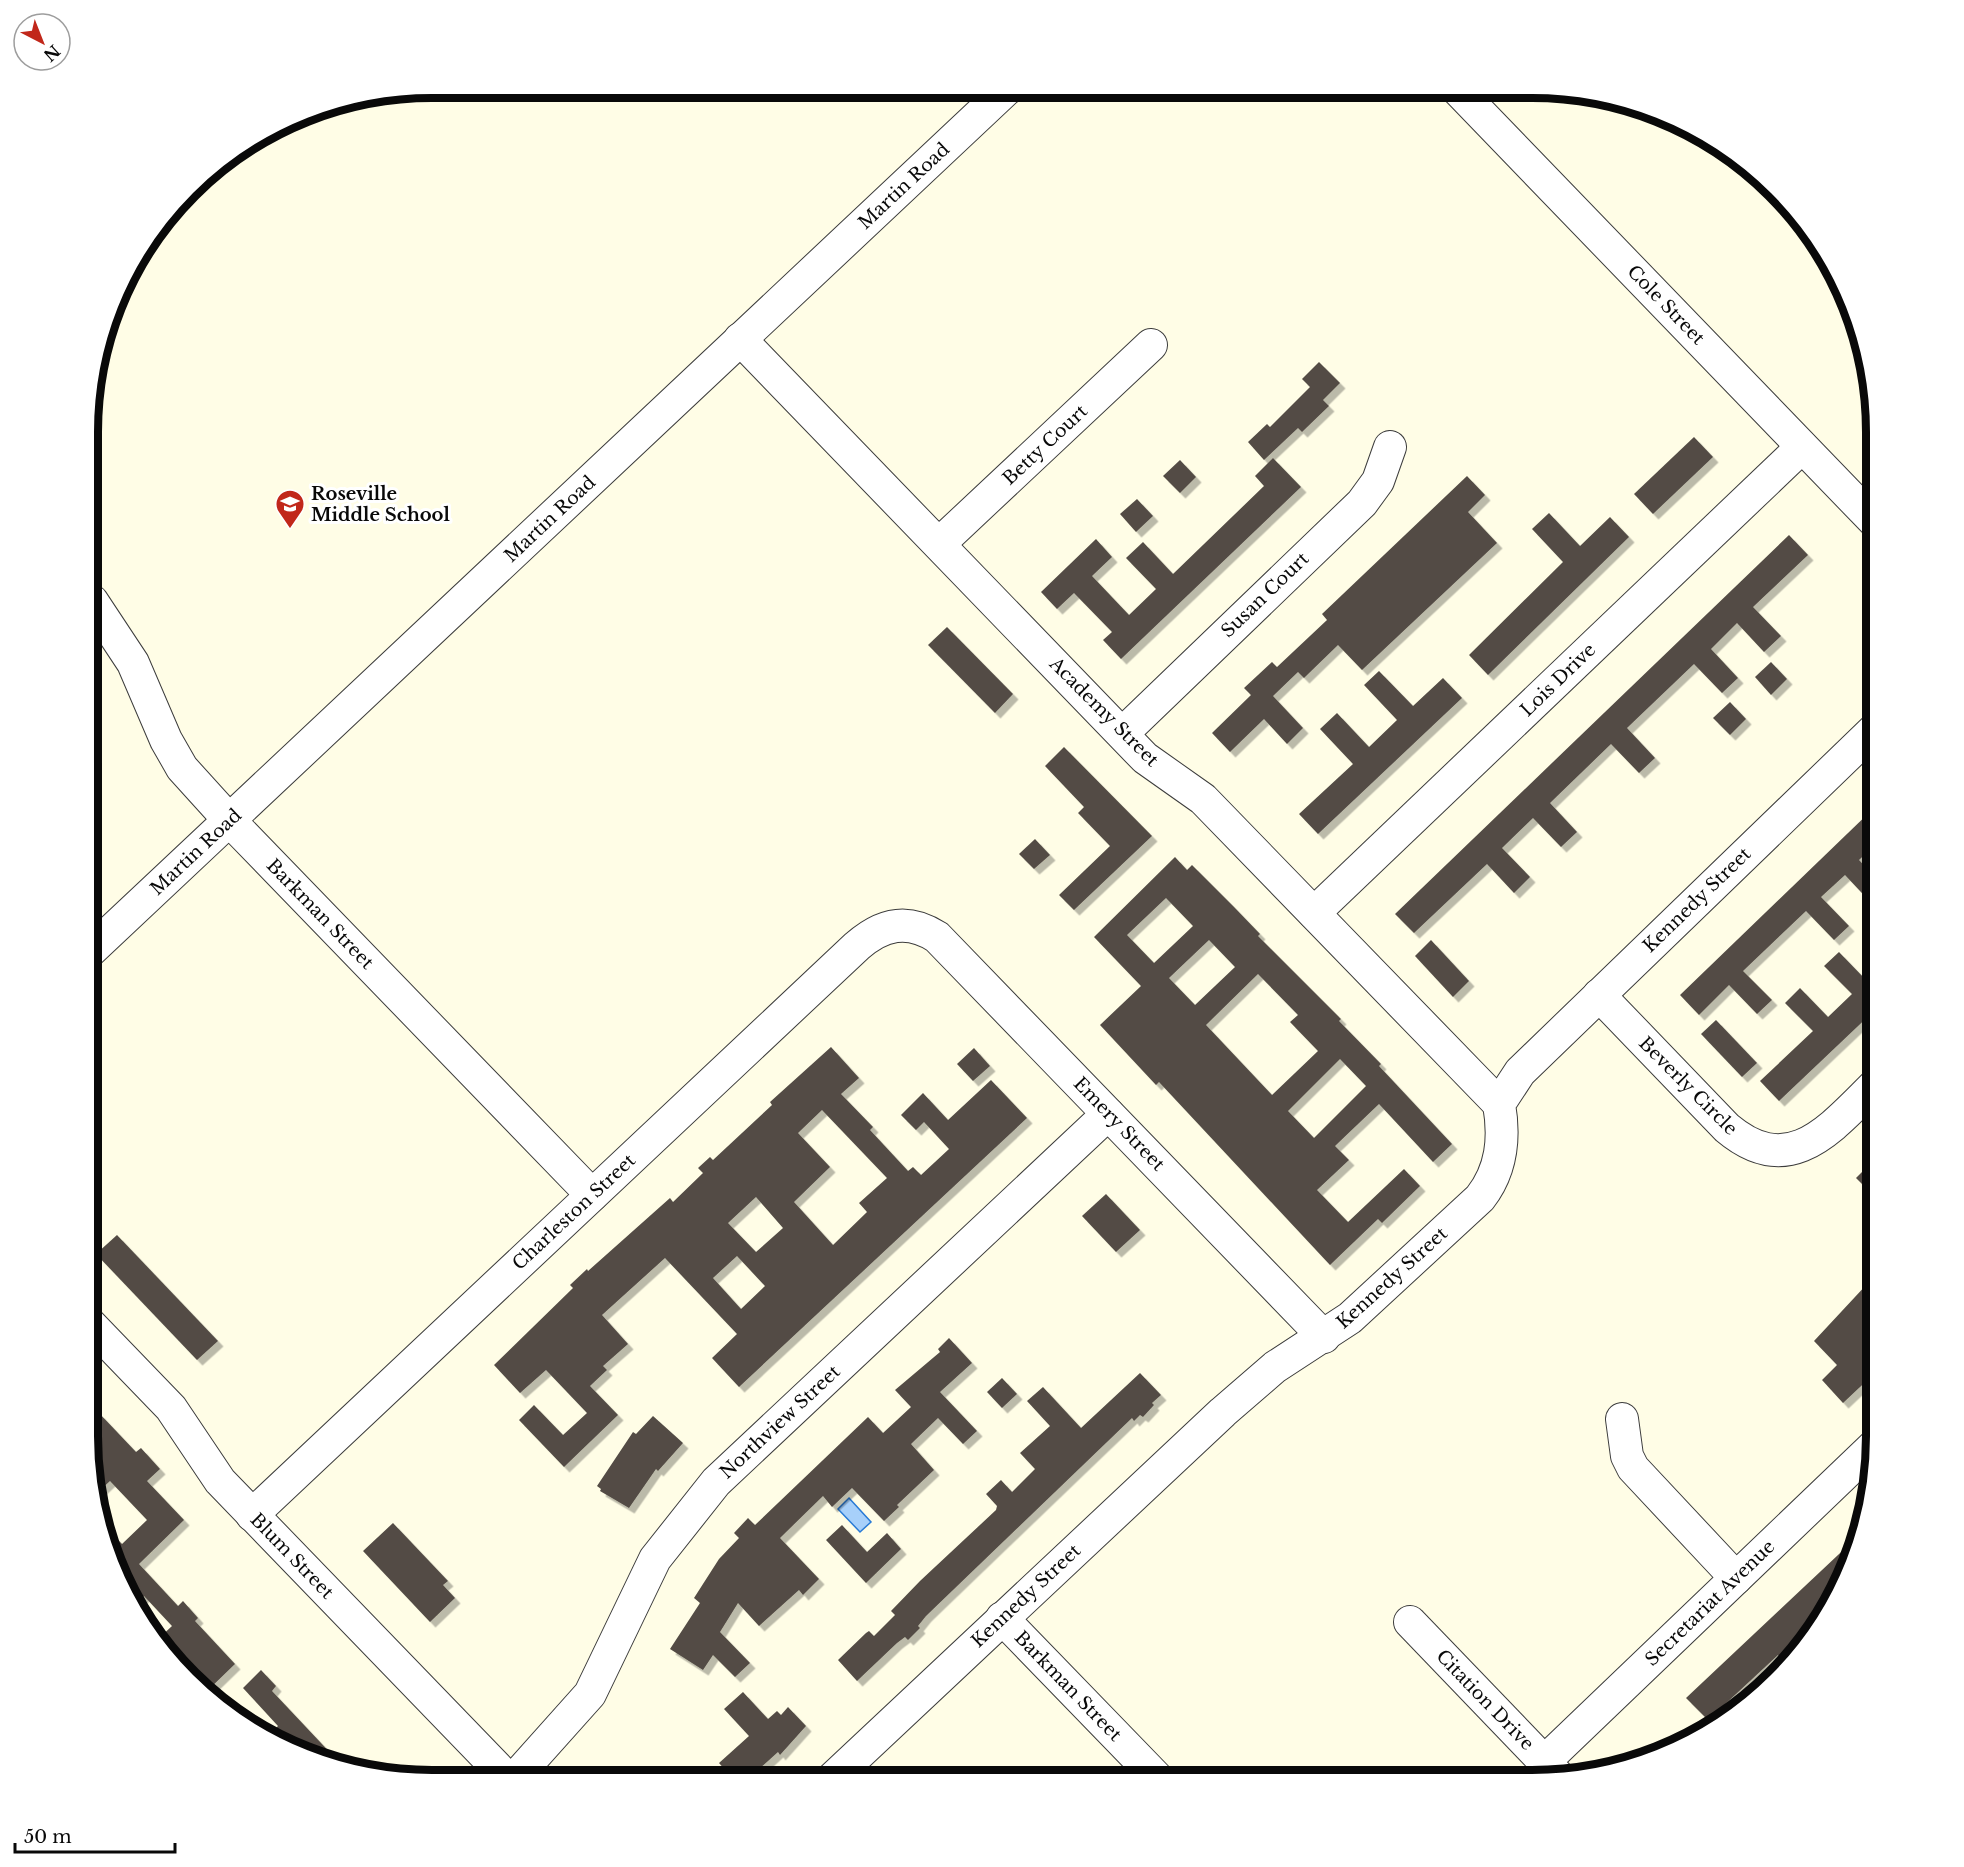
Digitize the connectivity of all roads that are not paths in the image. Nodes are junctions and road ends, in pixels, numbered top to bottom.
1 (997, 98) edge
2 (1466, 98) edge
3 (740, 339) junction
4 (1151, 345) dead end
5 (1390, 447) dead end
6 (1802, 447) junction
7 (1866, 513) edge
8 (939, 544) junction
9 (98, 610) edge
10 (1124, 732) junction
11 (1866, 738) edge
12 (230, 821) junction
13 (1314, 913) junction
14 (905, 924) joint
15 (98, 944) edge
16 (1599, 994) junction
17 (1866, 1094) edge
18 (1498, 1104) junction
19 (1108, 1114) junction
20 (592, 1195) junction
21 (98, 1332) edge
22 (1324, 1337) junction
23 (1622, 1419) dead end
24 (1866, 1453) edge
25 (252, 1515) junction
26 (1736, 1578) junction
27 (1002, 1618) junction
28 (1410, 1622) dead end
29 (1551, 1769) edge
30 (1553, 1769) edge
31 (499, 1770) edge
32 (522, 1770) edge
33 (842, 1770) edge
34 (1149, 1770) edge

1 - 3 street, Martin Road
2 - 6 street, Cole Street
3 - 8 street, Academy Street
3 - 12 street, Martin Road
4 - 8 street, Betty Court
5 - 10 street, Susan Court
6 - 7 street, Cole Street
6 - 13 street, Lois Drive
8 - 10 street, Academy Street
9 - 12 street, Barkman Street
10 - 13 street, Academy Street
11 - 16 street, Kennedy Street
12 - 15 street, Martin Road
12 - 20 street, Barkman Street
13 - 18 street, Academy Street
14 - 19 street, Emery Street
14 - 20 street, Charleston Street
16 - 17 street, Beverly Circle
16 - 18 street, Kennedy Street
18 - 22 street, Kennedy Street
19 - 22 street, Emery Street
19 - 32 street, Northview Street
20 - 25 street, Charleston Street
21 - 25 street, Blum Street
22 - 27 street, Kennedy Street
23 - 26 street
24 - 26 street, Secretariat Avenue
25 - 31 street, Blum Street
26 - 30 street, Secretariat Avenue
27 - 33 street, Kennedy Street
27 - 34 street, Barkman Street
28 - 29 street, Citation Drive

